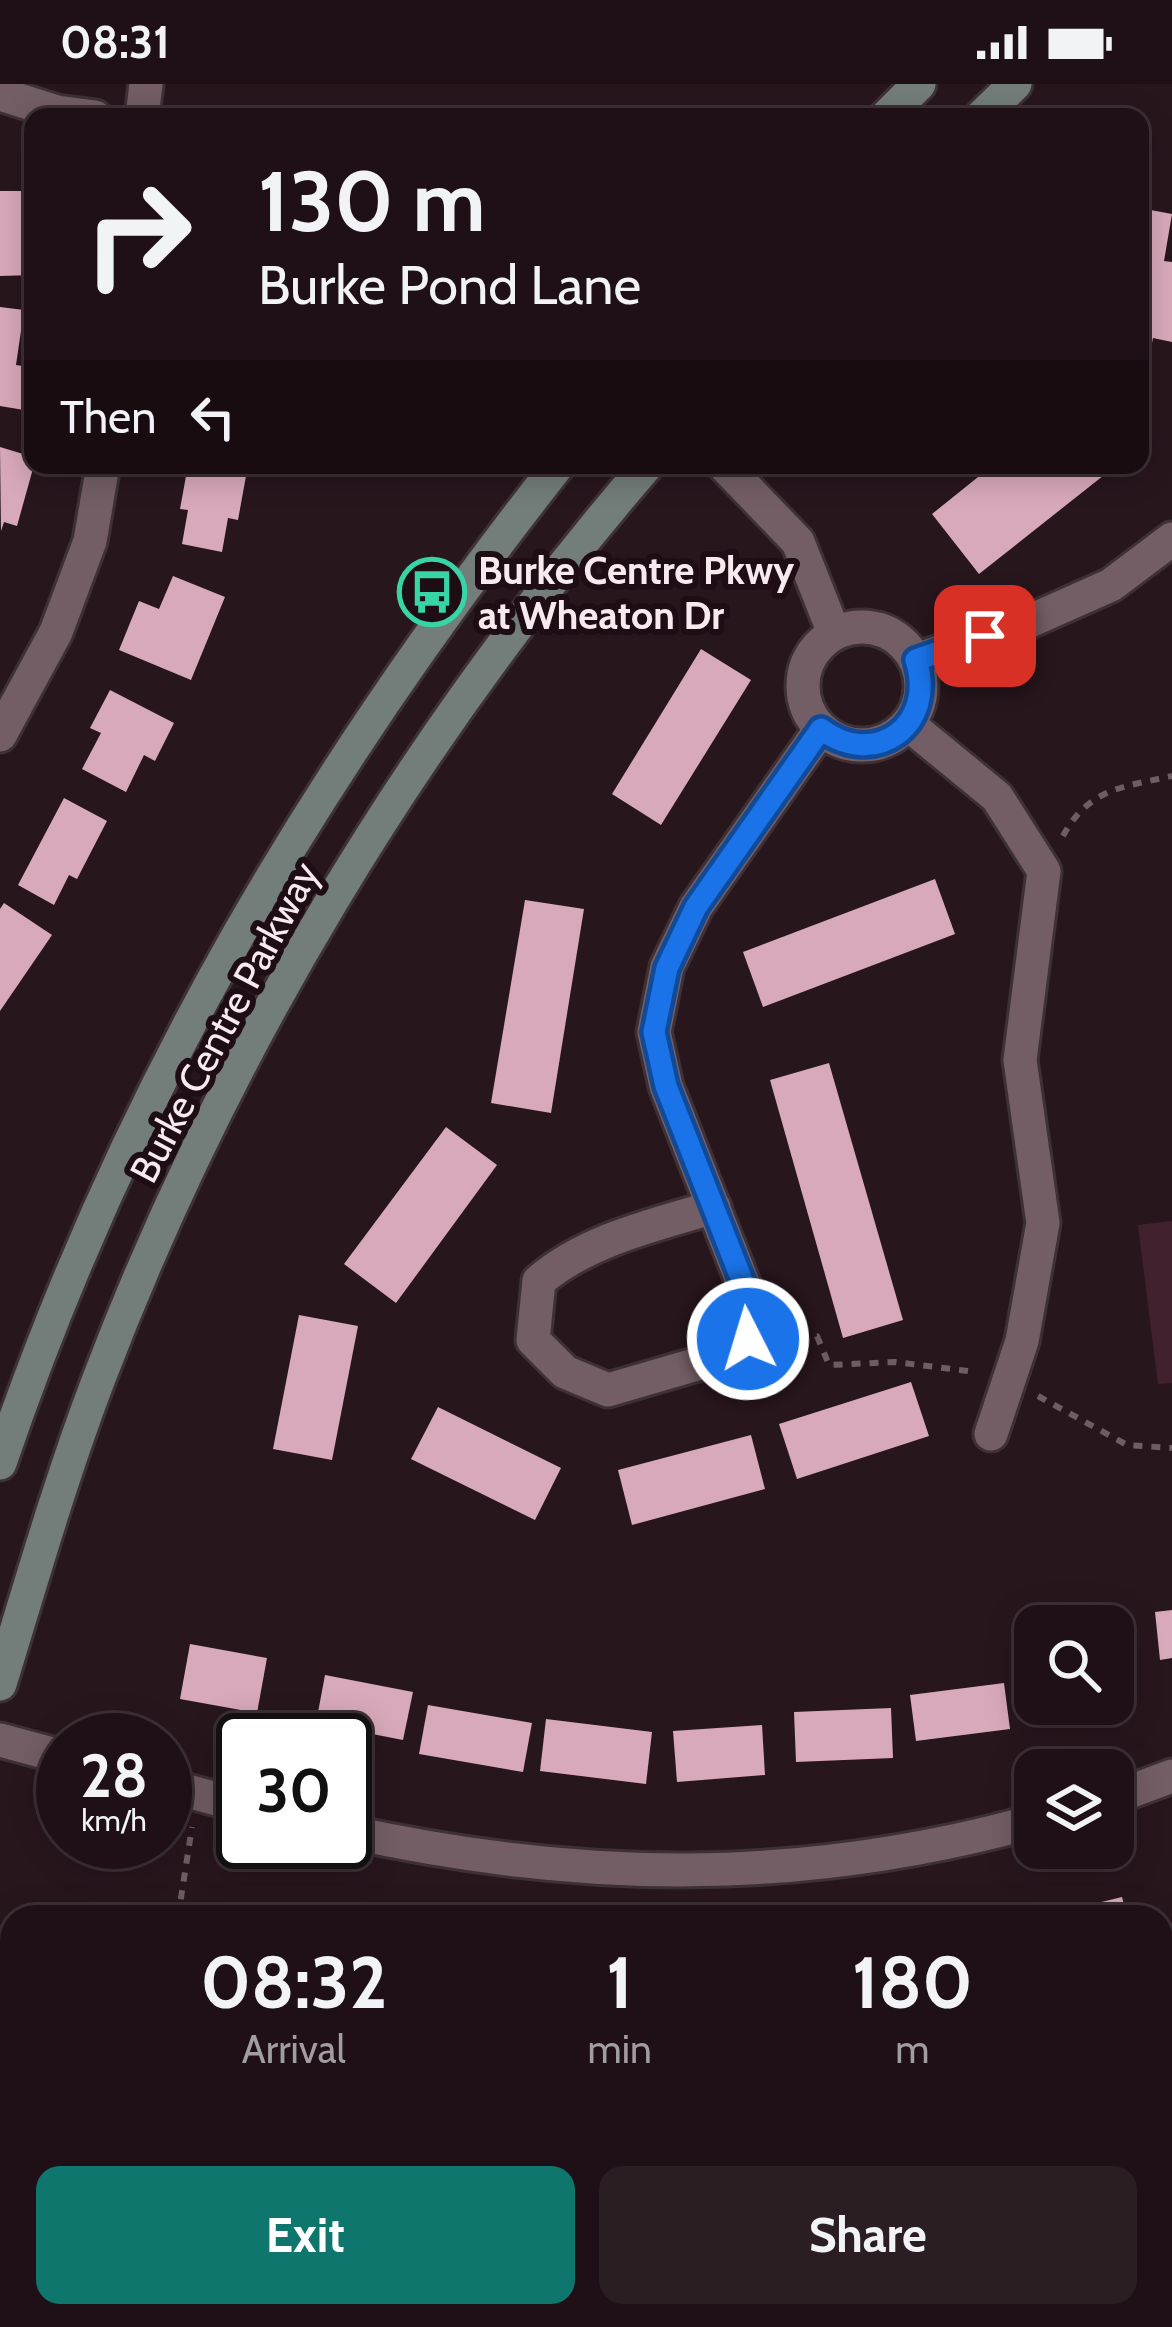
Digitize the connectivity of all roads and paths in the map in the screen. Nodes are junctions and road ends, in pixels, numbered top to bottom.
1 (919, 84) edge
2 (1015, 84) edge
3 (0, 94) edge
4 (44, 108) edge
5 (895, 108) edge
6 (990, 108) edge
7 (101, 474) edge
8 (551, 474) edge
9 (639, 474) edge
10 (733, 474) edge
11 (1172, 538) edge
12 (834, 633) junction
13 (916, 660) junction
14 (908, 724) junction
15 (821, 729) junction
16 (0, 735) edge
17 (1172, 776) edge
18 (1044, 871) junction
19 (714, 1207) junction
20 (748, 1339) junction
21 (1010, 1380) junction
22 (991, 1434) dead end
23 (1172, 1448) edge
24 (0, 1463) edge
25 (0, 1684) edge
26 (0, 1740) edge
27 (36, 1750) edge
28 (1172, 1776) edge
29 (1134, 1790) edge
30 (192, 1792) edge
31 (201, 1795) junction
32 (216, 1799) edge
33 (1014, 1827) edge
34 (372, 1837) edge
35 (180, 1905) edge

1 - 5 main road
2 - 6 main road
3 - 4 street
7 - 16 street
8 - 24 main road, Burke Centre Parkway
9 - 25 main road, Burke Centre Parkway
10 - 12 street
11 - 13 street
12 - 13 street
12 - 15 street
13 - 14 street
14 - 15 street
14 - 18 street
15 - 19 street
17 - 18 path
18 - 21 street
19 - 20 street
19 - 20 street
20 - 21 path
21 - 22 street
21 - 23 path
26 - 27 street
28 - 29 street
30 - 31 street
31 - 32 street
31 - 35 path
33 - 34 street

